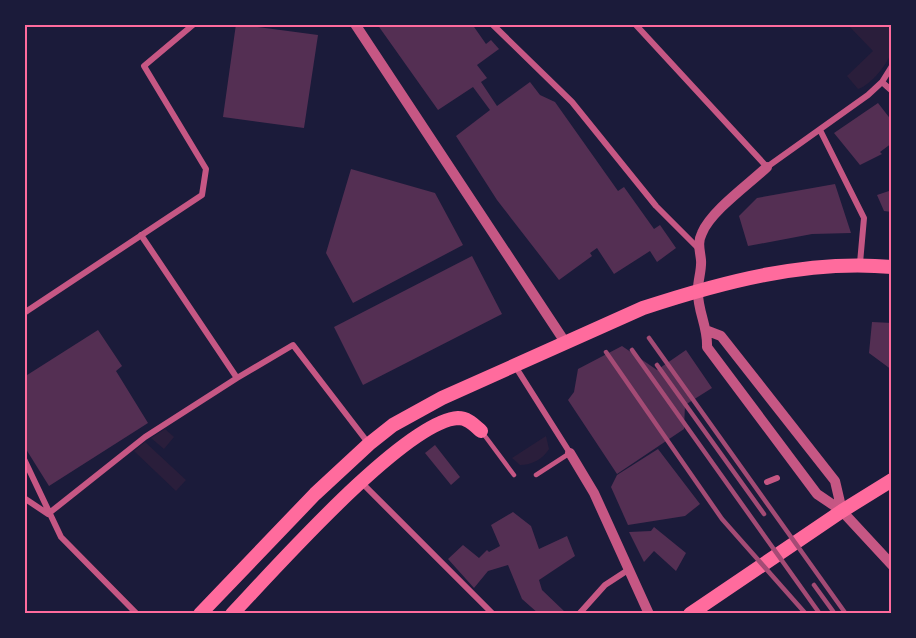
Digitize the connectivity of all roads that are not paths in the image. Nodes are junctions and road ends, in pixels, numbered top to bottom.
1 (194, 24) edge
2 (355, 24) edge
3 (492, 24) edge
4 (635, 24) edge
5 (892, 66) edge
6 (882, 82) junction
7 (892, 91) edge
8 (820, 130) junction
9 (767, 167) junction
10 (141, 236) junction
11 (698, 248) junction
12 (860, 263) junction
13 (892, 267) edge
14 (698, 292) junction
15 (24, 313) edge
16 (708, 331) junction
17 (565, 342) junction
18 (514, 365) junction
19 (237, 378) junction
20 (481, 431) joint
21 (369, 444) junction
22 (570, 453) junction
23 (24, 459) edge
24 (514, 475) dead end
25 (536, 475) dead end
26 (777, 478) dead end
27 (892, 480) edge
28 (361, 482) junction
29 (767, 482) dead end
30 (24, 498) edge
31 (842, 511) junction
32 (48, 514) junction
33 (892, 565) edge
34 (628, 570) junction
35 (137, 614) edge
36 (200, 614) edge
37 (231, 614) edge
38 (493, 614) edge
39 (579, 614) edge
40 (649, 614) edge
41 (690, 614) edge

1 - 10 street
2 - 17 street
3 - 11 street
4 - 9 street
5 - 6 street
6 - 7 street
6 - 8 street
8 - 9 street
8 - 12 street
9 - 11 street
10 - 15 street
10 - 19 street
11 - 14 street
12 - 13 main road
12 - 14 main road
14 - 16 street
14 - 17 main road
16 - 31 street
16 - 31 street
17 - 18 main road
18 - 21 main road
18 - 22 street
19 - 21 street
19 - 32 street
20 - 24 lane
20 - 28 main road
21 - 36 main road
22 - 25 lane
22 - 34 street
23 - 32 street
26 - 29 street
27 - 31 main road
28 - 37 main road
28 - 38 street
30 - 32 street
31 - 33 street
31 - 41 main road
32 - 35 street
34 - 39 street
34 - 40 street

